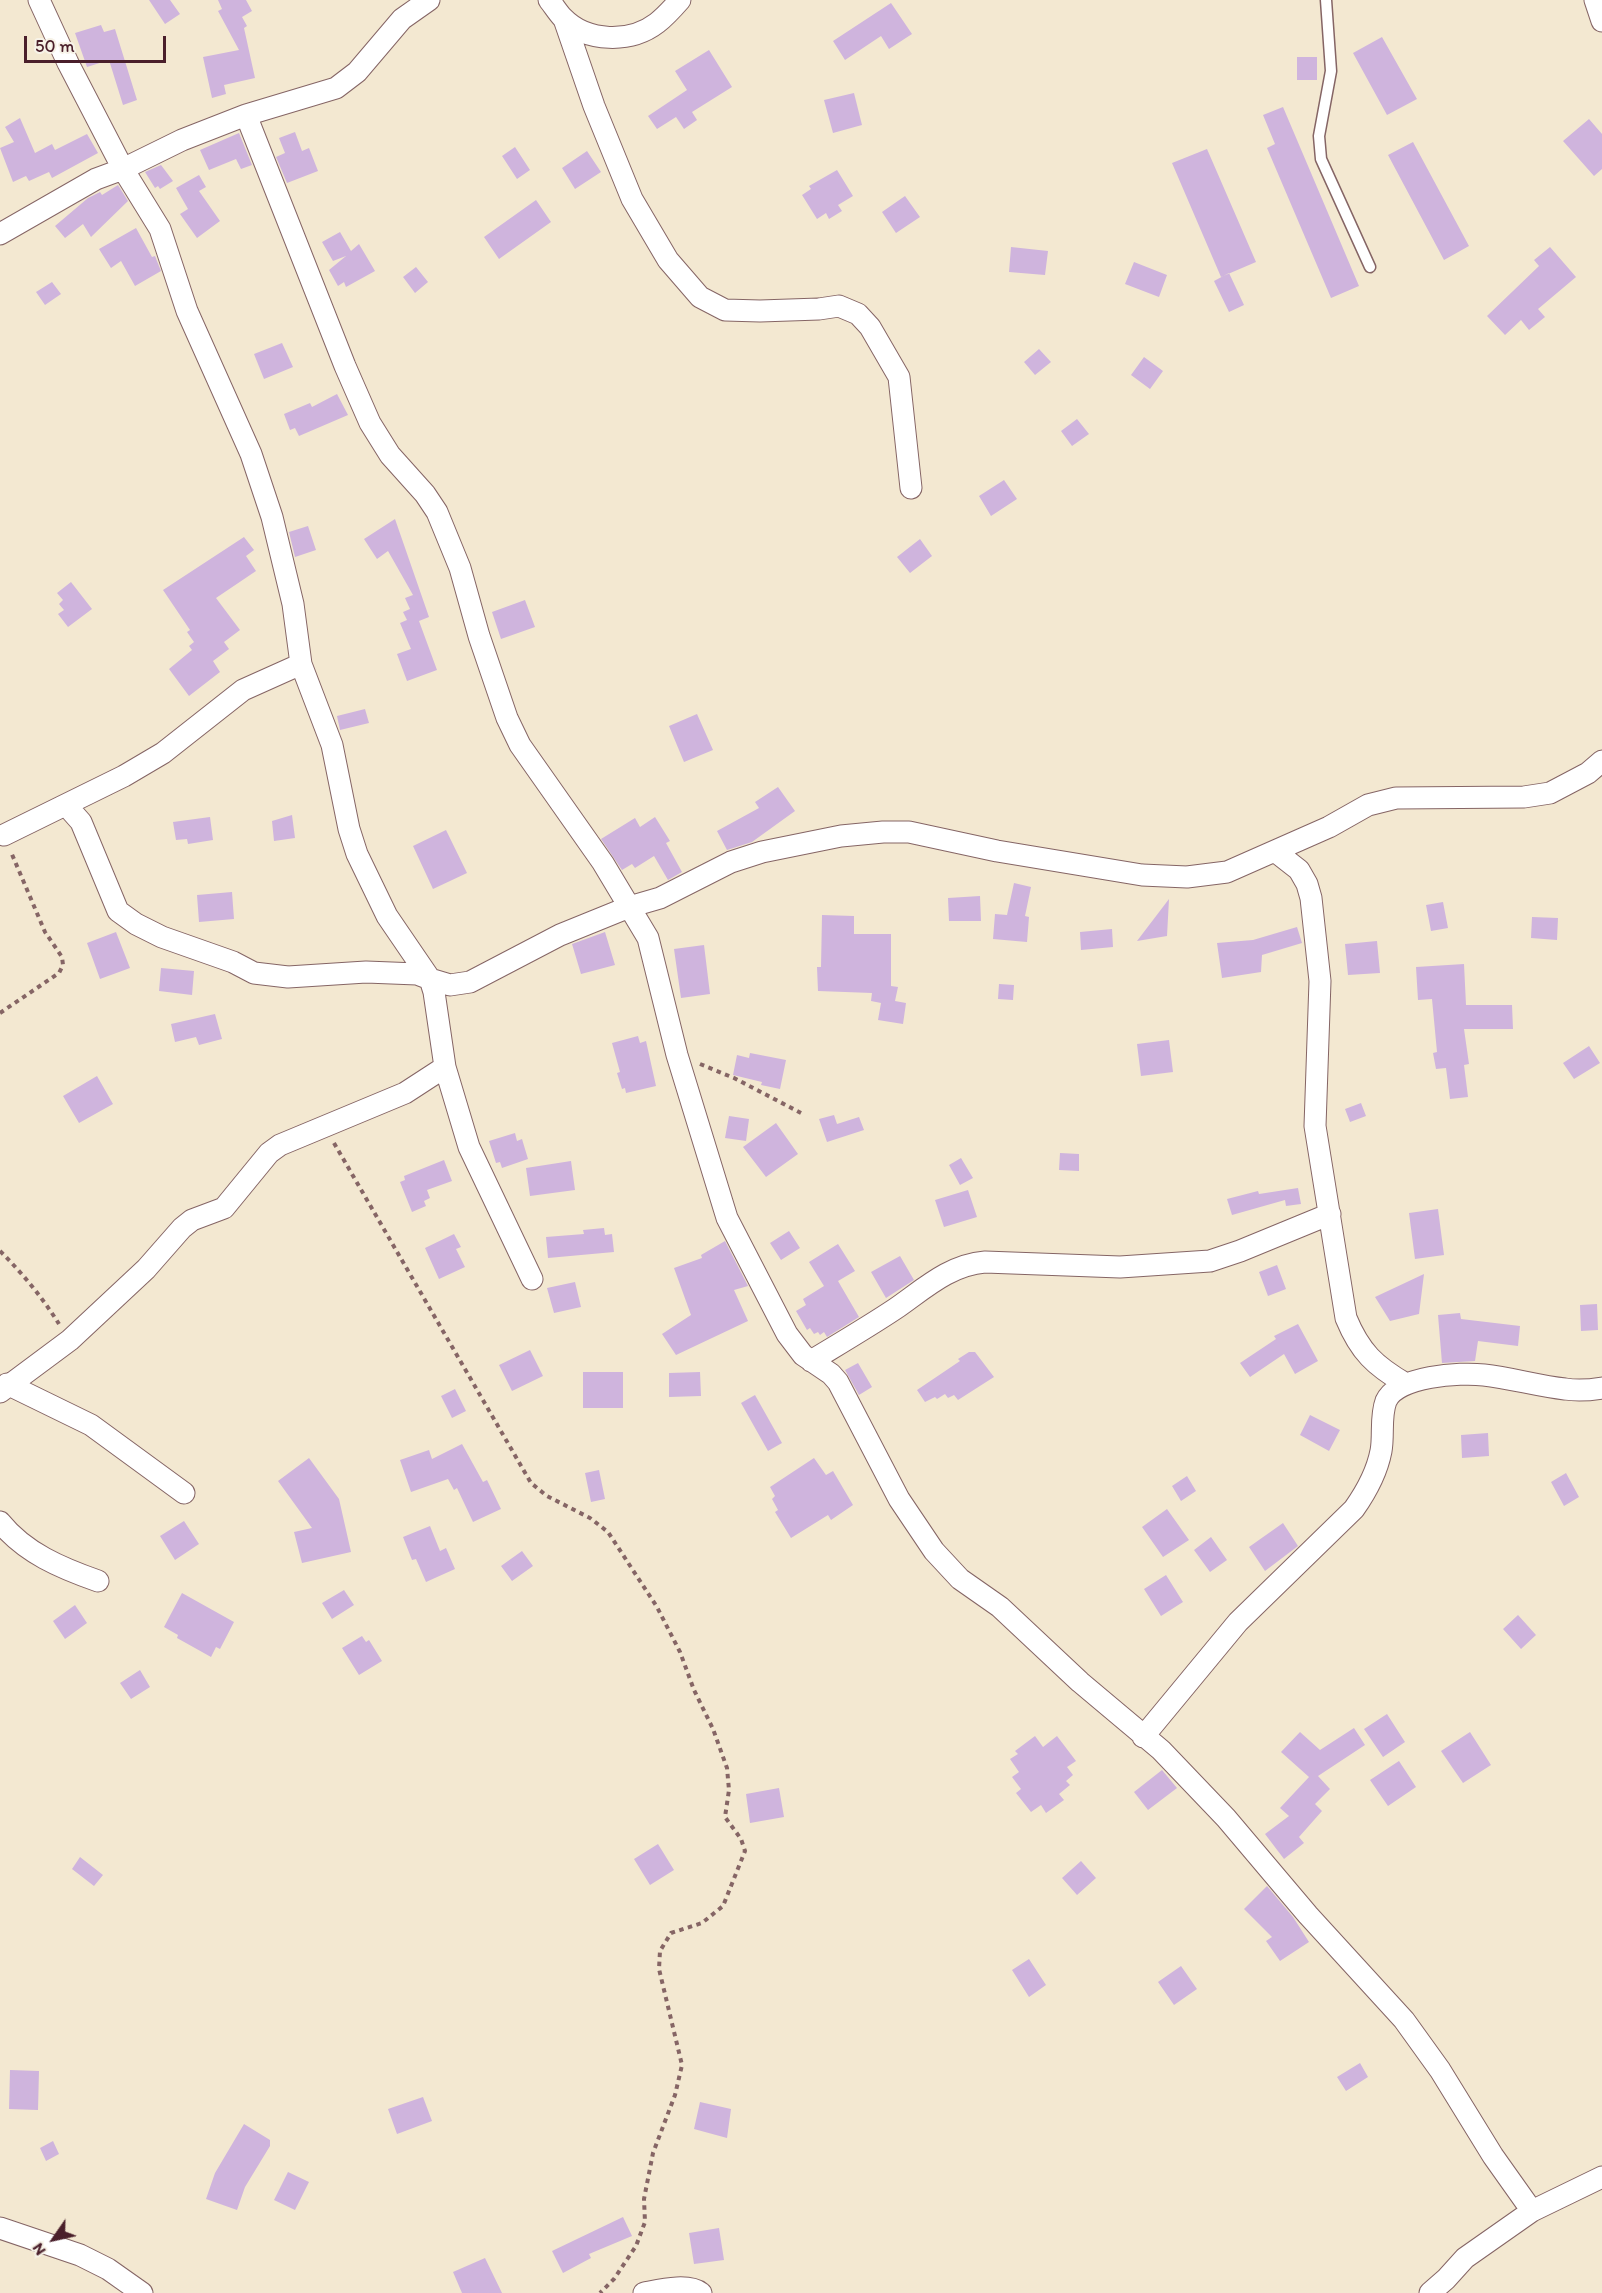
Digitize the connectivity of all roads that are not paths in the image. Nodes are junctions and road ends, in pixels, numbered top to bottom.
1 (39, 0) edge
2 (429, 0) edge
3 (549, 0) edge
4 (680, 0) edge
5 (1326, 0) edge
6 (1594, 0) edge
7 (564, 19) junction
8 (1602, 21) edge
9 (246, 115) junction
10 (123, 169) junction
11 (0, 234) edge
12 (1370, 267) dead end
13 (911, 488) dead end
14 (302, 664) junction
15 (1602, 760) edge
16 (66, 805) junction
17 (4, 835) road end
18 (1276, 852) junction
19 (629, 907) junction
20 (430, 979) junction
21 (445, 1068) junction
22 (1330, 1214) junction
23 (532, 1279) dead end
24 (811, 1361) junction
25 (1406, 1384) junction
26 (4, 1388) edge
27 (1602, 1388) edge
28 (184, 1493) dead end
29 (0, 1522) edge
30 (98, 1581) dead end
31 (1143, 1737) junction
32 (1602, 2177) edge
33 (1532, 2211) junction
34 (0, 2228) edge
35 (142, 2293) edge
36 (644, 2293) edge
37 (701, 2293) edge
38 (1430, 2293) edge

1 - 10 street
2 - 9 street
3 - 7 street
4 - 7 street
5 - 12 lane
6 - 8 street
7 - 13 street
9 - 10 street
9 - 19 street
10 - 11 street
10 - 14 street
14 - 16 street
14 - 20 street
15 - 18 street
16 - 17 street
16 - 20 street
18 - 19 street
18 - 22 street
19 - 20 street
19 - 24 street
20 - 21 street
21 - 23 street
21 - 26 street
22 - 24 street
22 - 25 street
24 - 31 street
25 - 27 street
25 - 31 street
26 - 28 street
29 - 30 street
31 - 33 street
32 - 33 street
33 - 38 street
34 - 35 street
36 - 37 street

